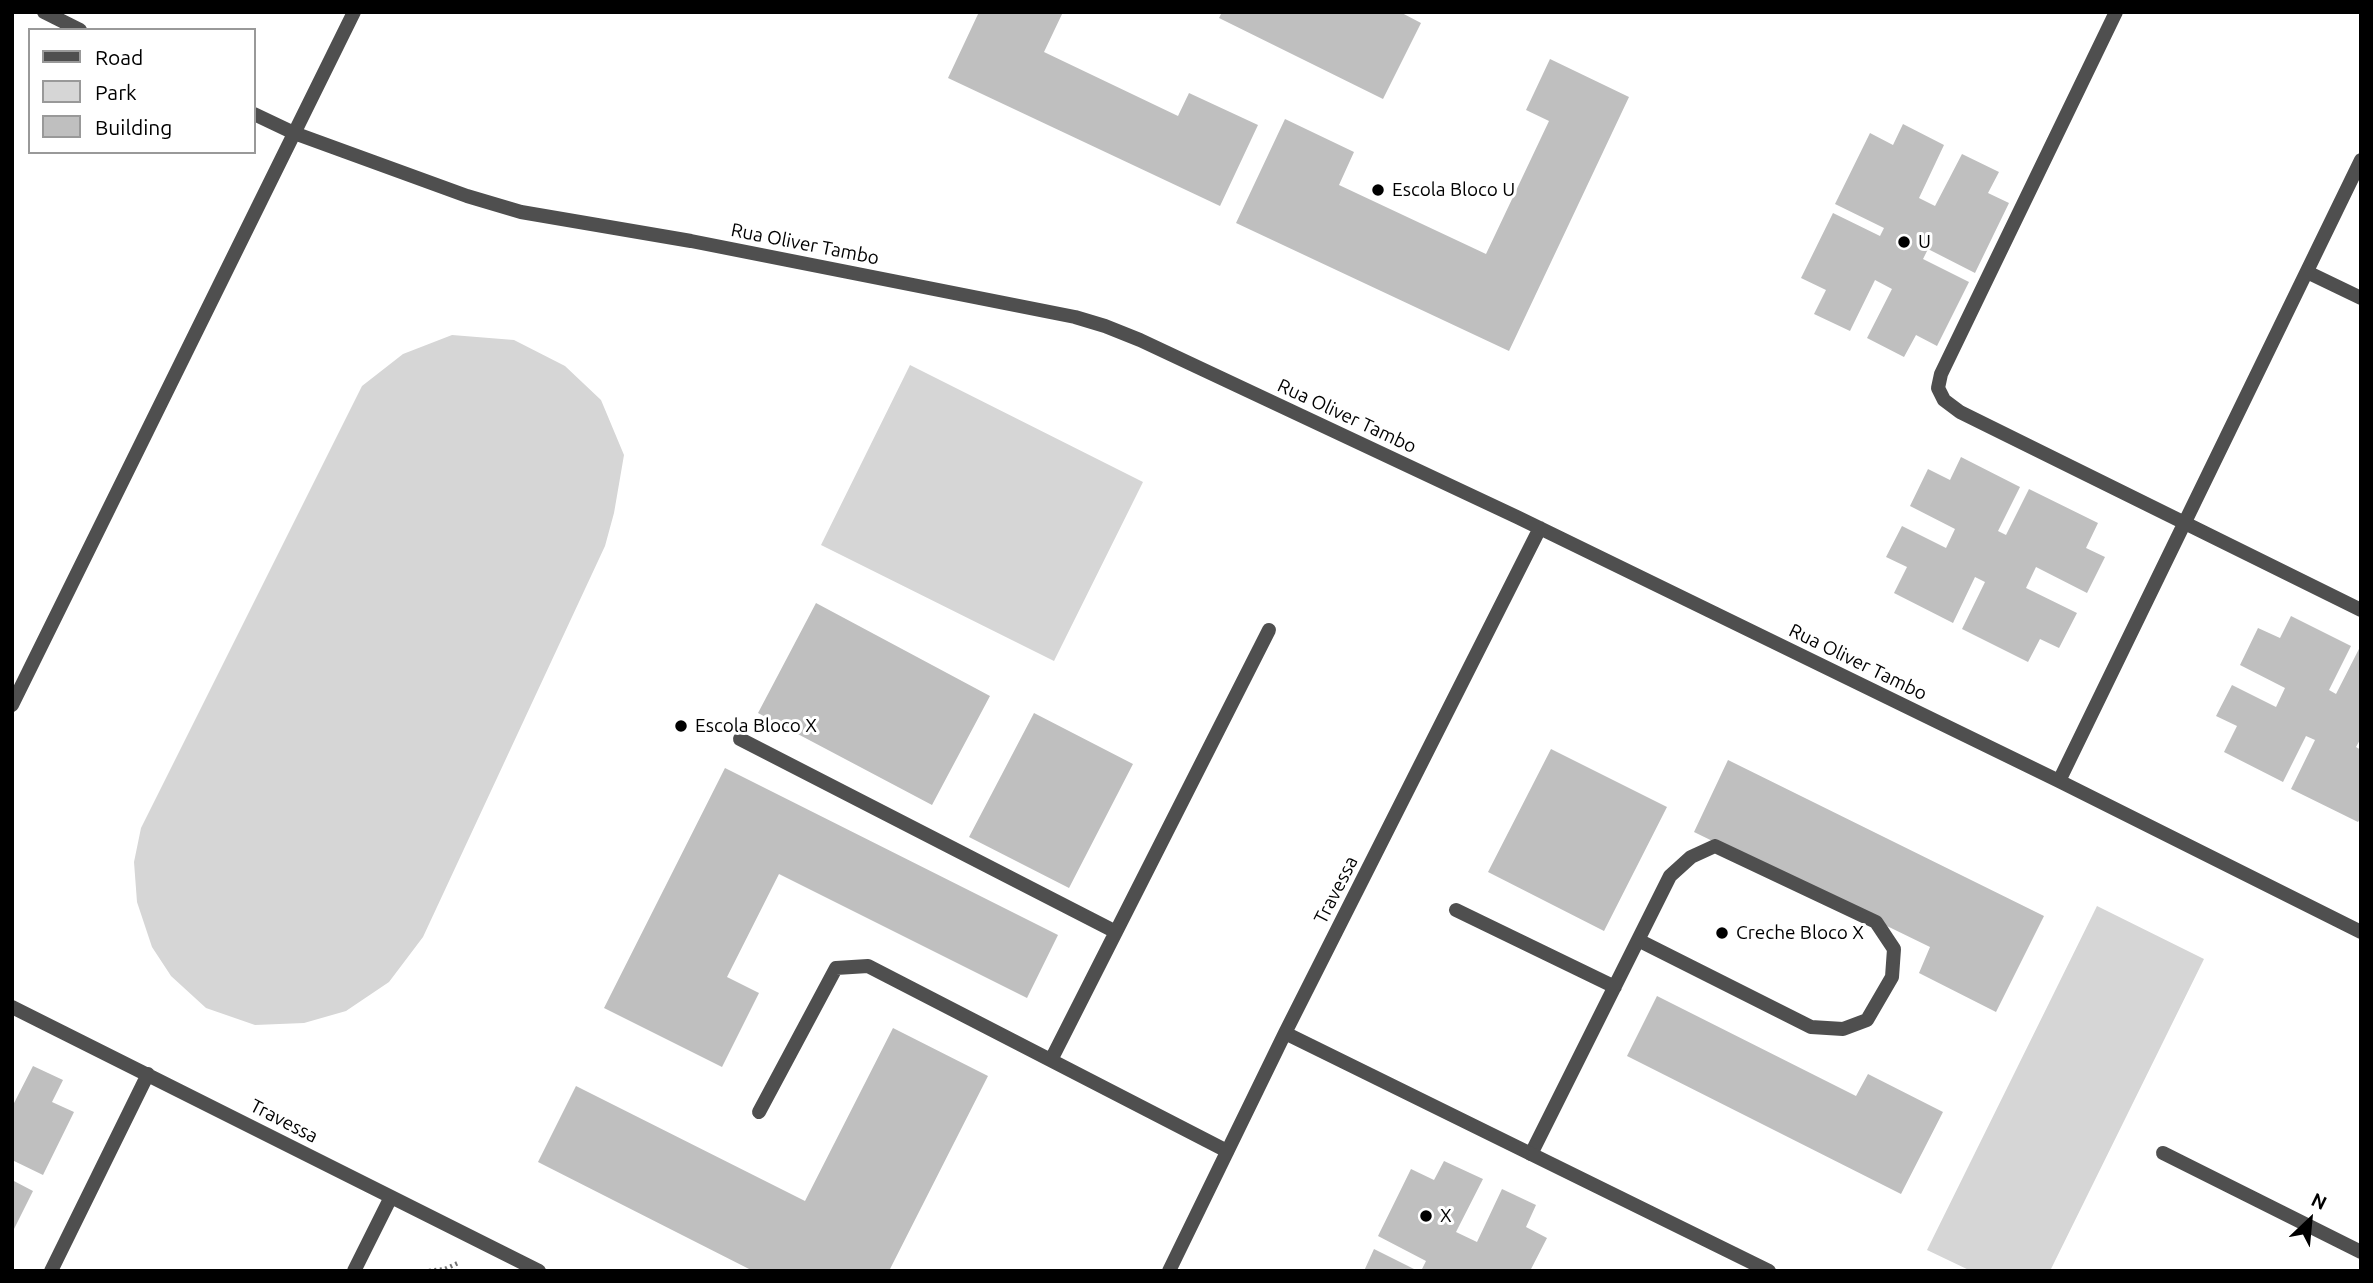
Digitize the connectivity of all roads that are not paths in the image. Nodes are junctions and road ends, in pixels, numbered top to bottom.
1 (44, 12) edge
2 (355, 12) edge
3 (2116, 12) edge
4 (76, 28) edge
5 (256, 115) edge
6 (294, 133) junction
7 (2361, 160) edge
8 (2307, 272) junction
9 (2361, 298) edge
10 (2184, 524) junction
11 (1540, 528) junction
12 (2361, 611) edge
13 (1269, 630) dead end
14 (12, 705) edge
15 (740, 739) dead end
16 (2059, 781) junction
17 (1456, 910) dead end
18 (1116, 932) junction
19 (2361, 932) edge
20 (1638, 940) junction
21 (1615, 987) junction
22 (12, 1007) edge
23 (1285, 1033) junction
24 (1051, 1060) junction
25 (148, 1074) junction
26 (759, 1112) dead end
27 (1227, 1151) junction
28 (2163, 1153) dead end
29 (1531, 1154) junction
30 (391, 1197) junction
31 (2361, 1252) edge
32 (51, 1271) edge
33 (354, 1271) edge
34 (539, 1271) edge
35 (1169, 1271) edge
36 (1769, 1271) edge

1 - 4 street
2 - 6 street
3 - 10 street
5 - 6 street, Rua Oliver Tambo
6 - 11 street, Rua Oliver Tambo
6 - 14 street
7 - 8 street
8 - 9 street
8 - 10 street
10 - 12 street
10 - 16 street
11 - 16 street, Rua Oliver Tambo
11 - 23 street, Travessa
13 - 18 street
15 - 18 street
16 - 19 street, Rua Oliver Tambo
17 - 21 street
18 - 24 street
20 - 20 street
20 - 21 street
21 - 29 street
22 - 25 street, Travessa
23 - 27 street, Travessa
23 - 29 street
24 - 26 street
24 - 27 street
25 - 30 street, Travessa
25 - 32 street
27 - 35 street, Travessa
28 - 31 street
29 - 36 street
30 - 33 street
30 - 34 street, Travessa

